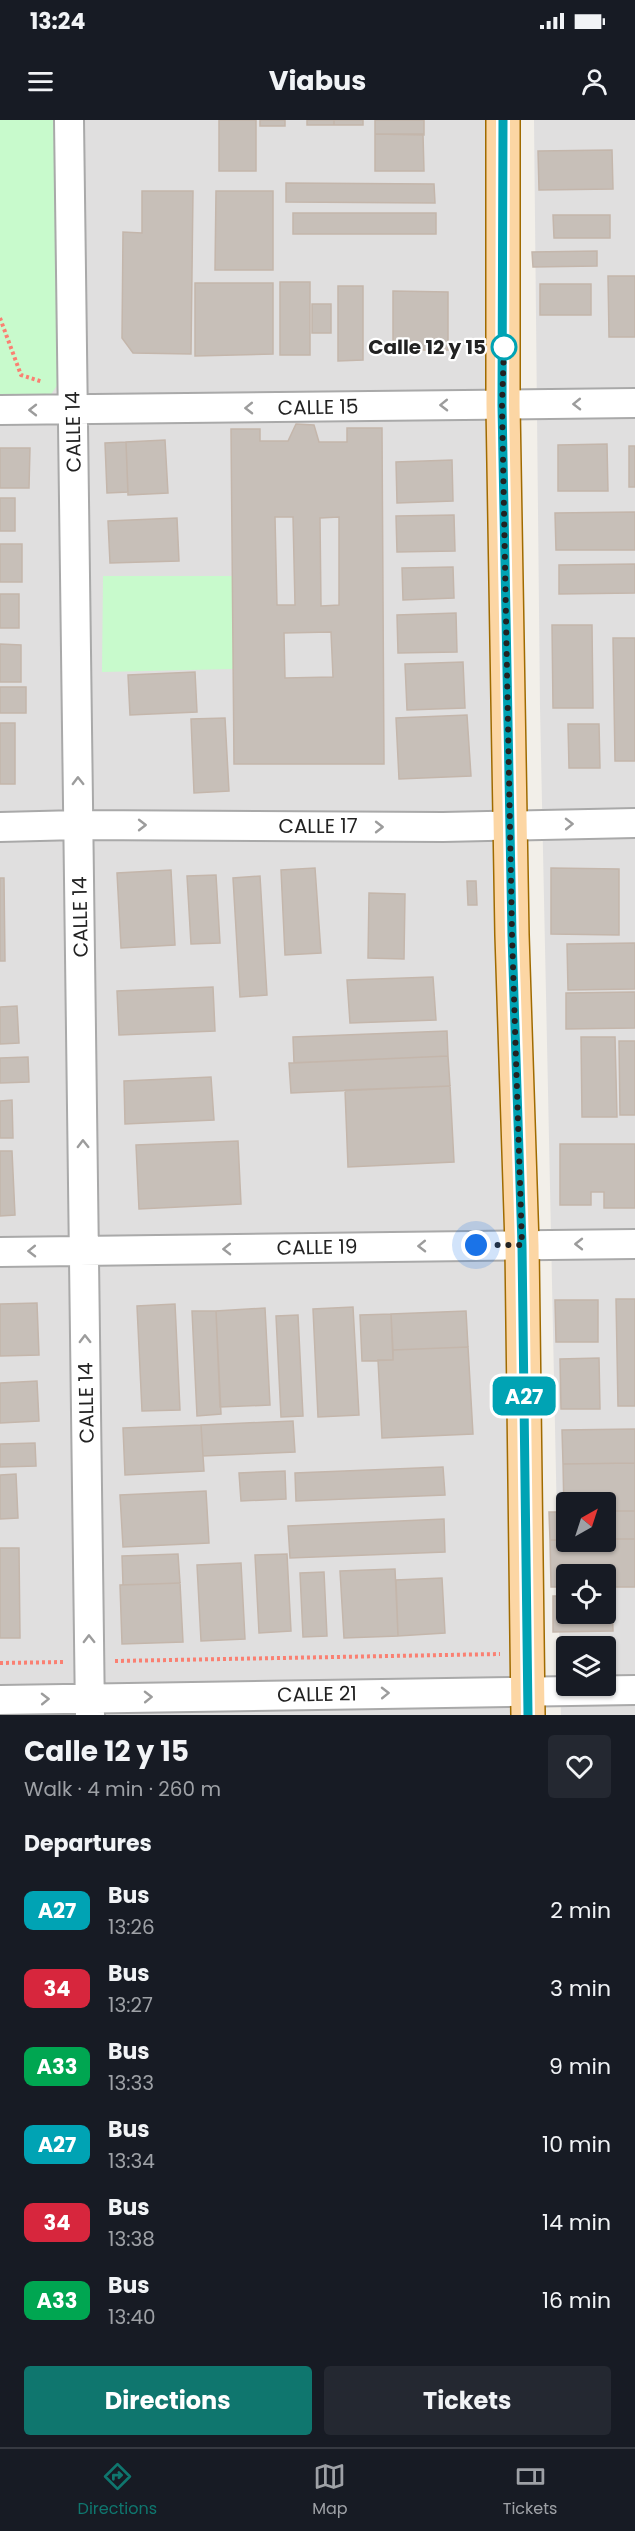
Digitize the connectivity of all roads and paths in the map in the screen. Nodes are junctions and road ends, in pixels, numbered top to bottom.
1 (69, 120) edge
2 (503, 120) edge
3 (0, 318) edge
4 (73, 400) junction
5 (635, 403) edge
6 (502, 405) junction
7 (0, 410) edge
8 (635, 823) edge
9 (79, 825) junction
10 (510, 825) junction
11 (0, 826) edge
12 (635, 1244) edge
13 (522, 1245) junction
14 (84, 1251) junction
15 (0, 1252) edge
16 (528, 1653) junction
17 (89, 1661) junction
18 (0, 1663) edge
19 (635, 1690) edge
20 (0, 1700) edge
21 (528, 1703) edge
22 (90, 1706) edge

1 - 4 street, CALLE 14
2 - 6 main road
3 - 4 path
6 -> 4 street, CALLE 15
4 -> 7 street, CALLE 15
9 -> 4 street, CALLE 14
5 -> 6 street, CALLE 15
6 - 10 main road
10 -> 8 street, CALLE 17
9 -> 10 street, CALLE 17
9 - 11 street, CALLE 17
14 -> 9 street, CALLE 14
10 - 13 main road
12 -> 13 street, CALLE 19
13 -> 14 street, CALLE 19
13 - 16 main road
14 -> 15 street, CALLE 19
17 -> 14 street, CALLE 14
16 - 17 path
16 - 21 main road
17 - 18 path
17 - 22 street, CALLE 14
19 - 21 street, CALLE 21
20 -> 22 street, CALLE 21
22 -> 21 street, CALLE 21

